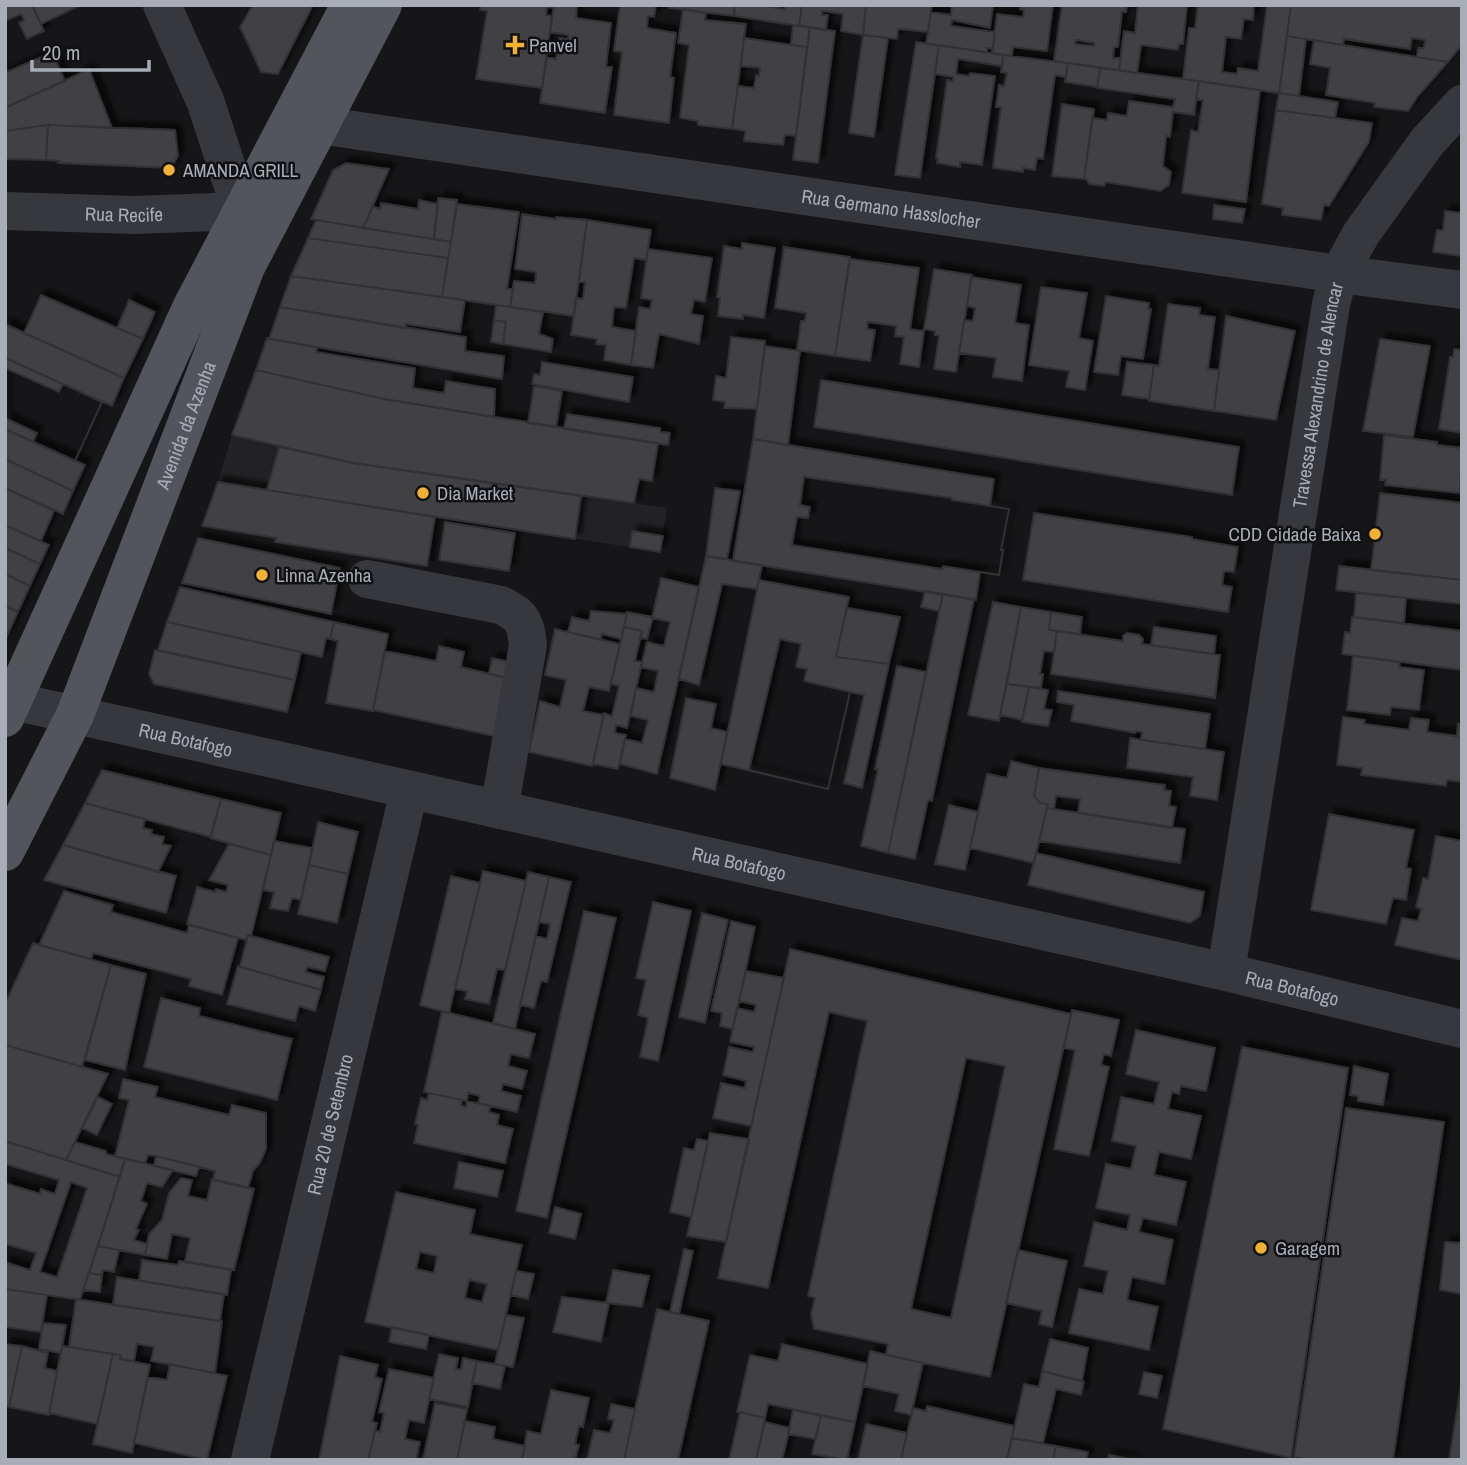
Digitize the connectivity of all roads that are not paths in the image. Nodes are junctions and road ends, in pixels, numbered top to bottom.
1 (162, 5) edge
2 (350, 5) edge
3 (383, 5) edge
4 (1462, 104) edge
5 (319, 125) junction
6 (5, 211) edge
7 (241, 211) junction
8 (246, 267) junction
9 (1339, 274) junction
10 (1462, 290) edge
11 (367, 579) dead end
12 (9, 710) edge
13 (75, 715) junction
14 (409, 791) junction
15 (499, 810) junction
16 (5, 852) edge
17 (1226, 972) junction
18 (1462, 1029) edge
19 (250, 1460) edge

1 - 7 street
2 - 7 main road, Avenida da Azenha
3 - 5 main road, Avenida da Azenha
4 - 9 street, Travessa Alexandrino de Alencar
5 - 8 main road, Avenida da Azenha
5 - 9 street, Rua Germano Hasslocher
6 - 7 street, Rua Recife
7 - 8 street
7 - 12 main road, Avenida da Azenha
8 - 13 main road, Avenida da Azenha
9 - 10 street, Rua Germano Hasslocher
9 - 17 street, Travessa Alexandrino de Alencar
11 - 15 street
12 - 13 street, Rua Botafogo
13 - 14 street, Rua Botafogo
13 - 16 main road, Avenida da Azenha
14 - 15 street, Rua Botafogo
14 - 19 street, Rua 20 de Setembro
15 - 17 street, Rua Botafogo
17 - 18 street, Rua Botafogo

